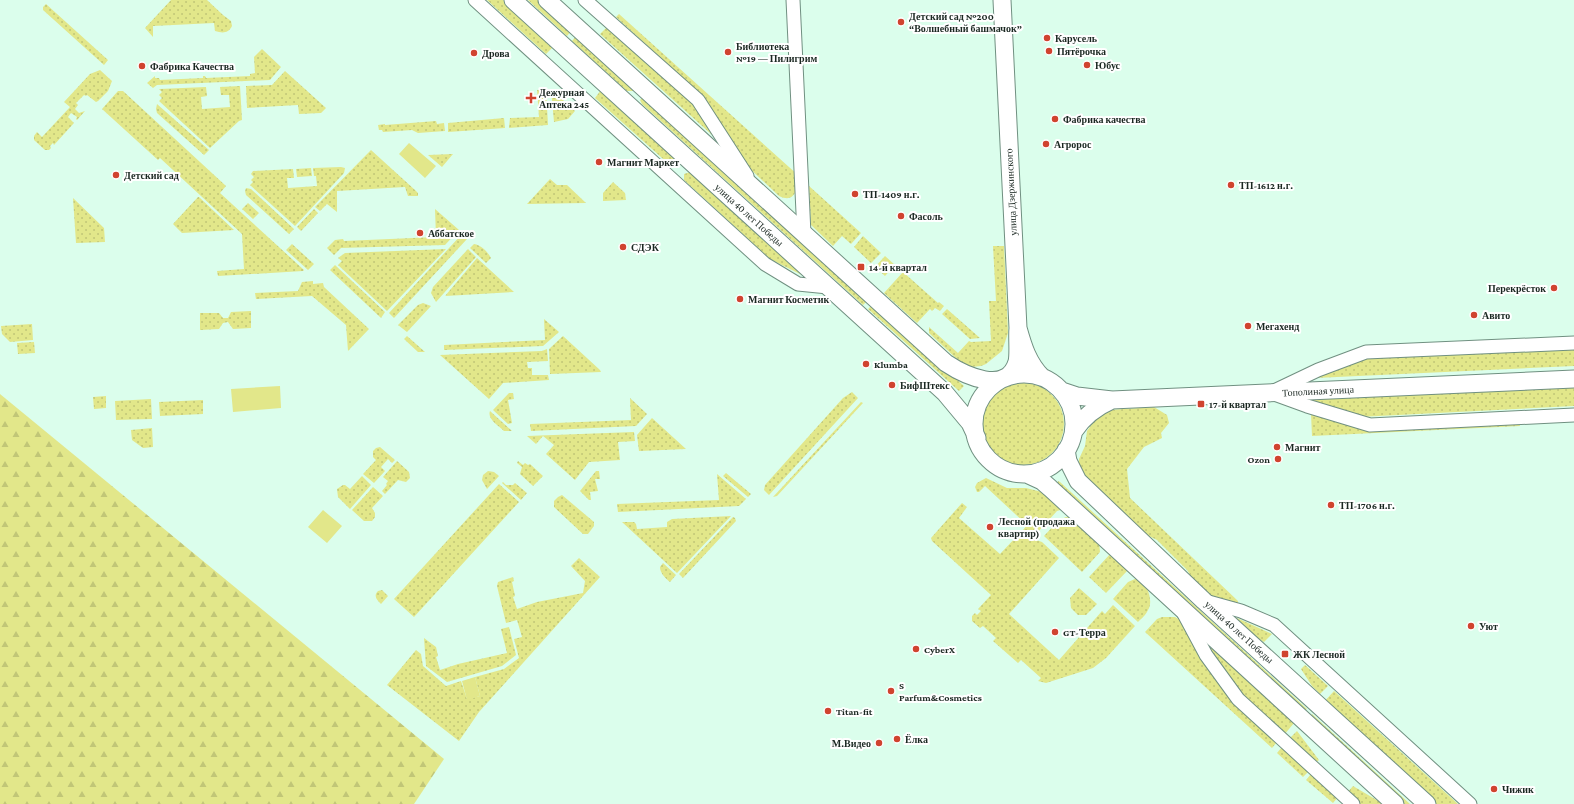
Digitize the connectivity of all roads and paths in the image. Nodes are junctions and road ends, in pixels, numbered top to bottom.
1 (476, 0) edge
2 (513, 0) edge
3 (547, 0) edge
4 (585, 0) edge
5 (793, 0) edge
6 (1002, 0) edge
7 (643, 87) junction
8 (628, 105) junction
9 (756, 191) junction
10 (804, 234) junction
11 (828, 287) junction
12 (1018, 328) junction
13 (1574, 343) edge
14 (1042, 377) junction
15 (1004, 378) junction
16 (1574, 379) edge
17 (1062, 391) junction
18 (1270, 393) junction
19 (1112, 400) junction
20 (1574, 415) edge
21 (1074, 431) junction
22 (977, 438) junction
23 (1066, 450) junction
24 (1029, 475) junction
25 (1204, 601) junction
26 (1180, 607) junction
27 (1353, 804) edge
28 (1395, 804) edge
29 (1427, 804) edge
30 (1470, 804) edge

1 - 11 street
2 - 8 main road, улица 40 лет Победы
3 - 7 main road
4 - 9 street
5 - 10 street
6 - 12 main road, улица Дзержинского
7 - 8 main road
7 - 9 main road
8 - 11 main road, улица 40 лет Победы
9 - 10 main road
10 - 15 main road
11 - 22 main road, улица 40 лет Победы
12 - 14 main road, улица Дзержинского
12 - 15 main road
13 - 18 street
14 - 15 main road
14 - 17 main road
15 - 22 main road
16 - 18 main road, Тополиная улица
17 - 19 main road
17 - 21 main road
18 - 19 main road, Тополиная улица
18 - 20 street
19 - 21 main road, Тополиная улица
21 - 23 main road
22 - 24 main road
23 - 24 main road
23 - 25 main road, улица 40 лет Победы
24 - 26 main road
25 - 29 main road, улица 40 лет Победы
25 - 30 street
26 - 27 street
26 - 28 main road

